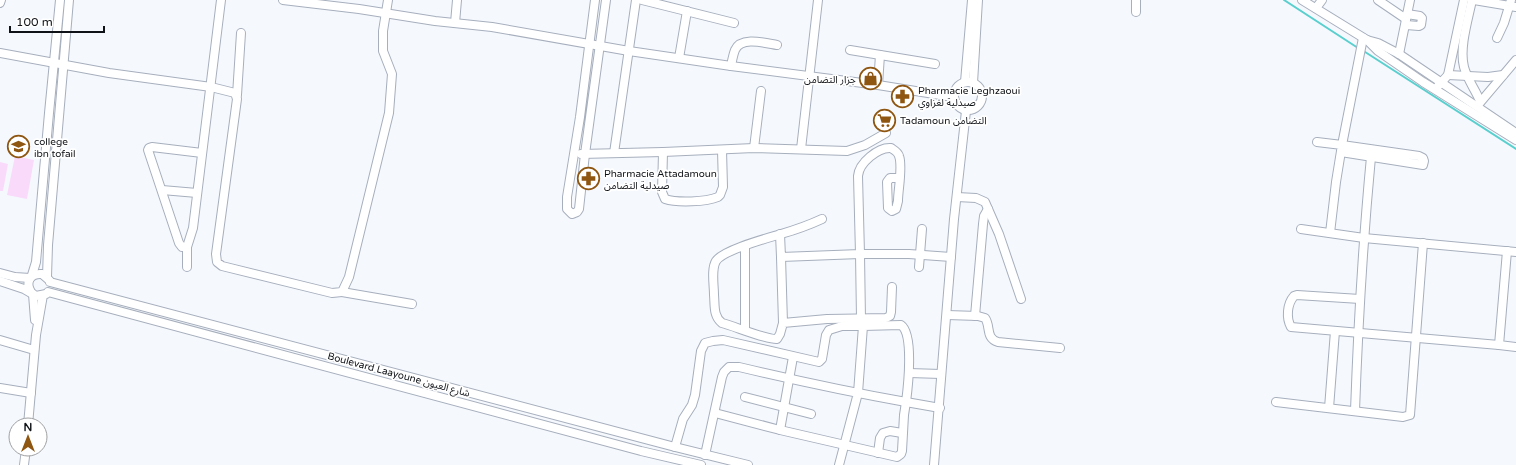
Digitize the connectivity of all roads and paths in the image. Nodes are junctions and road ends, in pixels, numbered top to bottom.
1 (0, 0) edge
2 (60, 0) edge
3 (69, 0) edge
4 (221, 0) edge
5 (283, 0) edge
6 (388, 0) edge
7 (457, 0) edge
8 (595, 0) edge
9 (606, 0) edge
10 (636, 0) edge
11 (642, 0) edge
12 (818, 0) edge
13 (972, 0) edge
14 (978, 0) edge
15 (1136, 0) edge
16 (1302, 0) edge
17 (1322, 0) edge
18 (1378, 0) edge
19 (1410, 0) edge
20 (1464, 0) edge
21 (1473, 0) edge
22 (0, 3) edge
23 (1512, 4) edge
24 (1316, 8) junction
25 (687, 11) junction
26 (1136, 12) dead end
27 (386, 14) junction
28 (1406, 19) junction
29 (734, 22) dead end
30 (455, 23) junction
31 (241, 33) dead end
32 (1497, 38) dead end
33 (1365, 39) junction
34 (589, 45) junction
35 (777, 45) dead end
36 (600, 46) junction
37 (850, 50) dead end
38 (629, 51) junction
39 (0, 53) edge
40 (1400, 54) junction
41 (880, 55) junction
42 (679, 58) junction
43 (1516, 60) edge
44 (53, 62) junction
45 (64, 64) junction
46 (935, 64) dead end
47 (731, 66) junction
48 (1466, 75) junction
49 (1503, 75) junction
50 (808, 76) junction
51 (1448, 76) junction
52 (1440, 82) junction
53 (584, 83) junction
54 (969, 83) junction
55 (594, 85) junction
56 (878, 85) junction
57 (211, 87) junction
58 (1436, 90) junction
59 (761, 91) dead end
60 (237, 95) junction
61 (953, 97) junction
62 (1477, 106) junction
63 (966, 111) junction
64 (886, 133) dead end
65 (1516, 133) edge
66 (1516, 140) edge
67 (1317, 142) dead end
68 (754, 148) junction
69 (1342, 148) junction
70 (800, 149) junction
71 (722, 150) junction
72 (663, 152) junction
73 (202, 153) junction
74 (574, 154) junction
75 (585, 154) junction
76 (614, 154) junction
77 (1371, 157) junction
78 (899, 178) dead end
79 (162, 190) junction
80 (197, 193) junction
81 (957, 197) junction
82 (988, 209) junction
83 (822, 219) dead end
84 (922, 229) dead end
85 (1300, 229) dead end
86 (1330, 233) junction
87 (780, 234) junction
88 (1364, 238) junction
89 (1423, 243) junction
90 (745, 246) junction
91 (187, 247) junction
92 (1512, 252) edge
93 (860, 254) junction
94 (920, 254) junction
95 (781, 257) junction
96 (951, 257) junction
97 (187, 267) dead end
98 (919, 267) dead end
99 (0, 273) edge
100 (31, 276) junction
101 (49, 279) junction
102 (0, 281) edge
103 (892, 287) dead end
104 (342, 292) junction
105 (32, 293) junction
106 (45, 293) junction
107 (1021, 299) dead end
108 (1360, 299) junction
109 (412, 304) dead end
110 (947, 315) junction
111 (974, 316) junction
112 (782, 322) junction
113 (862, 323) junction
114 (745, 330) junction
115 (1335, 331) junction
116 (1358, 332) junction
117 (36, 335) junction
118 (1416, 338) junction
119 (0, 340) edge
120 (1499, 346) junction
121 (1516, 347) edge
122 (1060, 348) dead end
123 (34, 350) junction
124 (793, 357) junction
125 (909, 373) junction
126 (941, 374) junction
127 (789, 378) junction
128 (0, 388) edge
129 (31, 393) junction
130 (858, 393) junction
131 (745, 398) dead end
132 (906, 402) junction
133 (1276, 402) dead end
134 (784, 408) junction
135 (940, 408) junction
136 (1329, 408) junction
137 (1355, 411) junction
138 (715, 413) junction
139 (812, 414) dead end
140 (29, 417) edge
141 (780, 430) junction
142 (902, 433) junction
143 (844, 445) junction
144 (675, 447) junction
145 (878, 453) junction
146 (705, 455) junction
147 (700, 465) edge
148 (748, 465) edge
149 (839, 465) edge
150 (934, 465) edge

1 - 22 street
2 - 44 street
3 - 45 street
4 - 57 street
5 - 27 street
6 - 27 street
7 - 30 street
8 - 34 street
9 - 36 street
10 - 38 street
11 - 25 street
12 - 50 street
13 - 54 street
14 - 54 street
15 - 26 street
16 - 24 street
17 - 24 street
18 - 28 street
19 - 28 street
20 - 51 street
21 - 23 street
21 - 48 street
23 - 32 street
24 - 33 street
25 - 29 street
25 - 42 street
27 - 30 street
27 - 104 street
28 - 40 street
30 - 34 street
31 - 60 street
33 - 40 street
33 - 58 street
33 - 69 street
34 - 36 street
34 - 53 street
35 - 47 street
36 - 38 street
36 - 55 street
37 - 41 street
38 - 42 street
38 - 76 street
39 - 44 street
40 - 52 street
41 - 46 street
41 - 56 street
42 - 47 street
43 - 49 street
44 - 45 street
44 - 100 street
45 - 57 street
45 - 101 street
47 - 50 street
48 - 49 street
48 - 51 street
48 - 62 street
49 - 62 street
50 - 56 street
50 - 70 street
51 - 52 street
52 - 58 street
52 - 62 street
53 - 55 street
53 - 74 street
54 - 61 street
54 - 63 street
55 - 75 street
56 - 61 street
57 - 60 street
57 - 73 street
58 - 62 street
59 - 68 street
60 - 104 street
61 - 63 street
62 - 65 street
62 - 66 street
63 - 81 street
64 - 70 street
67 - 69 street
68 - 70 street
68 - 71 street
69 - 77 street
69 - 77 street
69 - 86 street
71 - 72 street
71 - 72 street
72 - 76 street
73 - 79 street
73 - 80 street
74 - 75 street
74 - 75 street
75 - 76 street
77 - 88 street
78 - 93 street
79 - 80 street
79 - 91 street
80 - 91 street
81 - 82 street
81 - 96 street
82 - 107 street
82 - 111 street
83 - 87 street
84 - 94 street
85 - 86 street
86 - 88 street
87 - 90 street
87 - 95 street
88 - 89 street
88 - 108 street
89 - 92 street
89 - 118 street
90 - 114 street
90 - 114 street
91 - 97 street
92 - 120 street
93 - 94 street
93 - 95 street
93 - 113 street
94 - 96 street
94 - 98 street
95 - 112 street
96 - 110 street
99 - 100 street
100 - 101 street
100 - 105 street
101 - 106 street
101 - 144 street, Boulevard Laayoune شارع العيون
102 - 105 street
103 - 113 street
104 - 109 street
105 - 106 street
105 - 117 street
106 - 117 street
106 - 147 street, Boulevard Laayoune شارع العيون
108 - 115 street
108 - 116 street
110 - 111 street
110 - 126 street
111 - 122 street
112 - 113 street
112 - 114 street
113 - 124 street
113 - 125 street
113 - 130 street
115 - 116 street
115 - 136 street
116 - 118 street
116 - 137 street
117 - 123 street
118 - 120 street
118 - 137 street
119 - 123 street
120 - 121 street
123 - 129 street
124 - 127 street
124 - 144 street
125 - 126 street
125 - 132 street
126 - 135 street
127 - 130 street
127 - 134 street
127 - 138 street
128 - 129 street
129 - 140 street
130 - 132 street
130 - 143 street
131 - 134 street
132 - 135 street
132 - 142 street
133 - 136 street
134 - 139 street
134 - 141 street
135 - 150 street
136 - 137 street
138 - 141 street
138 - 146 street
141 - 143 street
142 - 145 street
142 - 145 street
143 - 145 street
143 - 149 street
144 - 146 street, Boulevard Laayoune شارع العيون
146 - 148 street, Boulevard Laayoune شارع العيون

